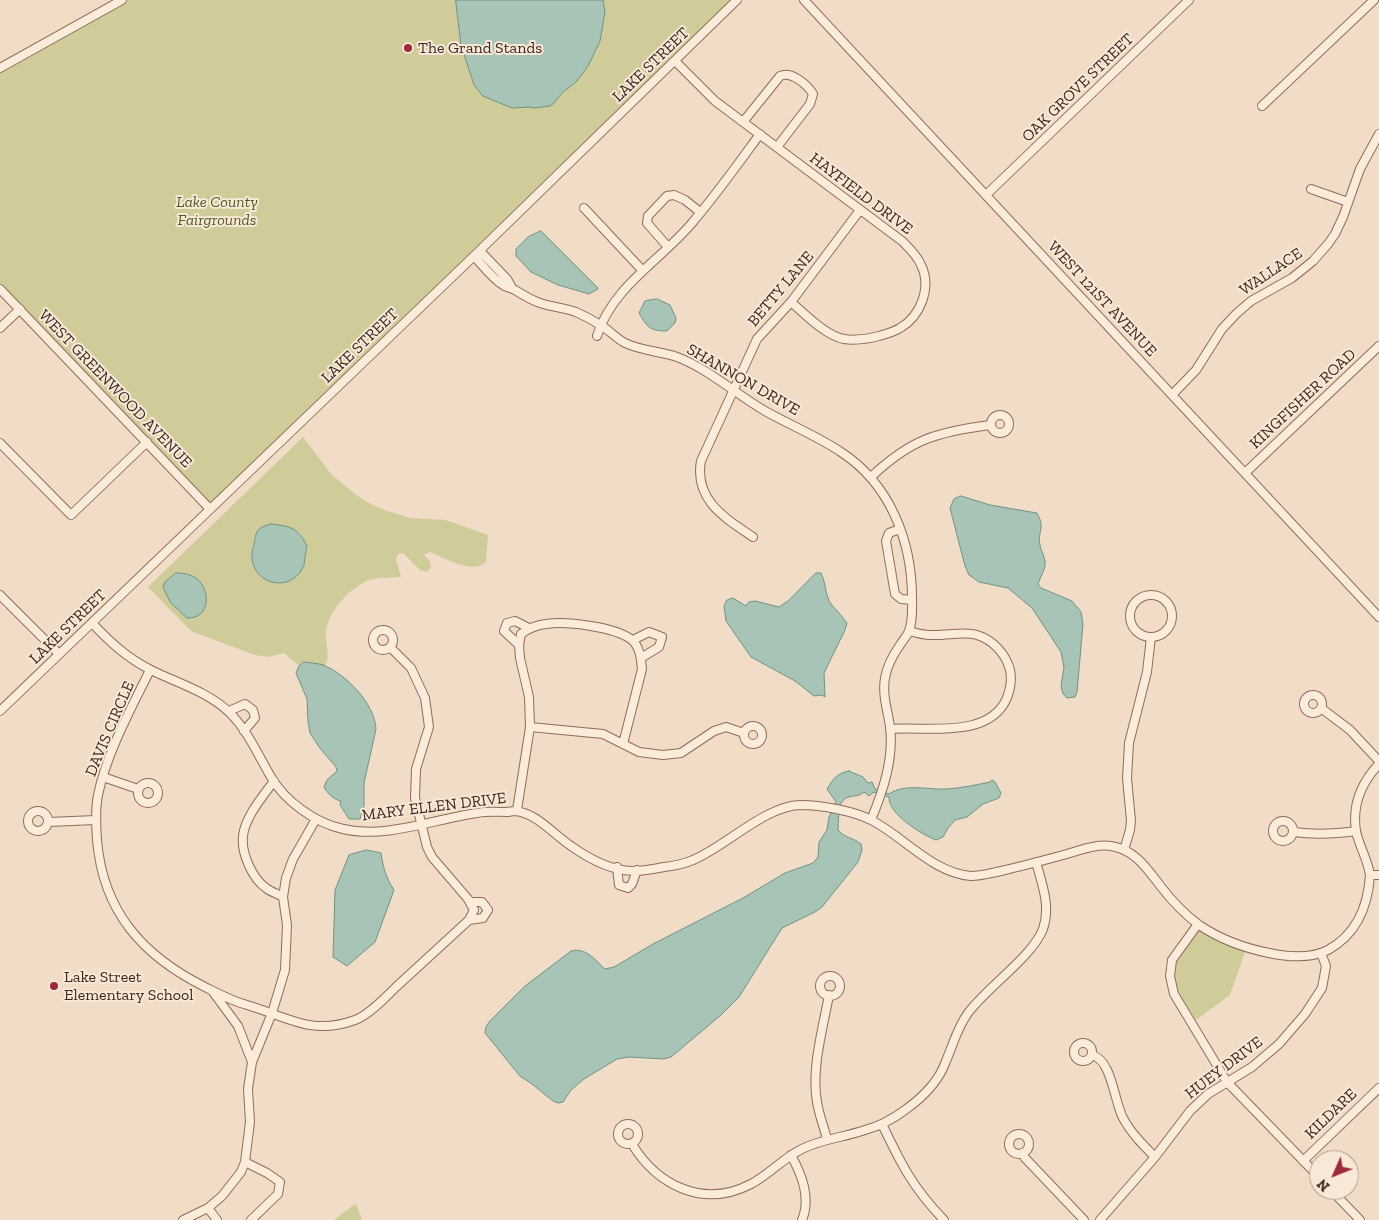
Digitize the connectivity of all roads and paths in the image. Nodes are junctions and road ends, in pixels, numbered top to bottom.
1 (122, 0) edge
2 (737, 0) edge
3 (804, 0) edge
4 (1189, 0) edge
5 (1374, 0) edge
6 (675, 61) junction
7 (0, 68) edge
8 (1262, 106) dead end
9 (744, 122) junction
10 (760, 134) junction
11 (1379, 134) edge
12 (777, 147) junction
13 (1311, 189) dead end
14 (986, 195) junction
15 (1348, 202) junction
16 (584, 208) dead end
17 (860, 210) junction
18 (700, 212) junction
19 (668, 247) junction
20 (477, 254) junction
21 (643, 271) junction
22 (0, 289) edge
23 (791, 302) junction
24 (20, 310) junction
25 (601, 325) junction
26 (0, 328) edge
27 (597, 336) dead end
28 (1379, 346) edge
29 (732, 391) junction
30 (1172, 395) junction
31 (990, 425) dead end
32 (147, 442) junction
33 (0, 443) edge
34 (1245, 473) junction
35 (871, 477) junction
36 (210, 509) junction
37 (900, 529) junction
38 (753, 538) dead end
39 (0, 595) edge
40 (912, 600) junction
41 (1379, 617) edge
42 (92, 623) junction
43 (529, 628) junction
44 (909, 631) junction
45 (1151, 637) junction
46 (633, 640) junction
47 (519, 645) junction
48 (390, 646) dead end
49 (59, 654) junction
50 (641, 658) junction
51 (150, 670) junction
52 (1321, 708) dead end
53 (0, 711) edge
54 (229, 711) junction
55 (530, 728) junction
56 (890, 729) junction
57 (244, 730) junction
58 (744, 733) dead end
59 (624, 744) junction
60 (1379, 763) edge
61 (103, 776) junction
62 (274, 781) junction
63 (138, 789) dead end
64 (516, 810) junction
65 (316, 819) junction
66 (96, 820) junction
67 (871, 820) junction
68 (48, 822) dead end
69 (421, 825) junction
70 (1356, 831) junction
71 (1294, 832) dead end
72 (1124, 850) junction
73 (1036, 862) junction
74 (617, 867) junction
75 (637, 870) junction
76 (1370, 875) junction
77 (1379, 875) edge
78 (283, 897) junction
79 (470, 902) junction
80 (468, 920) junction
81 (1198, 924) junction
82 (1321, 953) junction
83 (212, 990) junction
84 (829, 995) dead end
85 (272, 1012) junction
86 (1092, 1055) dead end
87 (252, 1062) junction
88 (1227, 1082) junction
89 (1378, 1091) edge
90 (882, 1124) junction
91 (827, 1140) junction
92 (632, 1144) dead end
93 (1022, 1153) dead end
94 (790, 1155) junction
95 (1155, 1157) junction
96 (1303, 1161) junction
97 (245, 1162) junction
98 (1309, 1167) edge
99 (1341, 1200) edge
100 (208, 1208) junction
101 (183, 1220) edge
102 (217, 1220) edge
103 (251, 1220) edge
104 (802, 1220) edge
105 (944, 1220) edge
106 (1084, 1220) edge
107 (1100, 1220) edge
108 (1360, 1220) edge

1 - 7 street
2 - 6 street, LAKE STREET
3 - 14 street, WEST 121ST AVENUE
4 - 14 street, OAK GROVE STREET
5 - 8 street
6 - 9 street, HAYFIELD DRIVE
6 - 20 street, LAKE STREET
9 - 10 street, HAYFIELD DRIVE
9 - 12 street
10 - 12 street, HAYFIELD DRIVE
10 - 18 street
11 - 15 street, WALLACE
12 - 17 street, HAYFIELD DRIVE
13 - 15 street
14 - 30 street, WEST 121ST AVENUE
15 - 30 street, WALLACE
16 - 21 street
17 - 23 street, BETTY LANE
17 - 23 street, HAYFIELD DRIVE
18 - 19 street
18 - 19 street
19 - 21 street
20 - 25 street, SHANNON DRIVE
20 - 36 street, LAKE STREET
21 - 25 street
22 - 24 street, WEST GREENWOOD AVENUE
23 - 29 street, BETTY LANE
24 - 26 street
24 - 32 street, WEST GREENWOOD AVENUE
25 - 27 street
25 - 29 street, SHANNON DRIVE
28 - 34 street, KINGFISHER ROAD
29 - 35 street, SHANNON DRIVE
29 - 38 street, BETTY LANE
30 - 34 street, WEST 121ST AVENUE
31 - 35 street
32 - 33 street
32 - 36 street, WEST GREENWOOD AVENUE
34 - 41 street, WEST 121ST AVENUE
35 - 37 street, SHANNON DRIVE
36 - 42 street, LAKE STREET
37 - 40 street, SHANNON DRIVE
37 - 40 street
39 - 49 street
40 - 44 street, SHANNON DRIVE
42 - 49 street, LAKE STREET
42 - 51 street, MARY ELLEN DRIVE
43 - 46 street
43 - 47 street
43 - 47 street
44 - 56 street, SHANNON DRIVE
44 - 56 street
45 - 45 street
45 - 72 street
46 - 50 street
46 - 50 street
47 - 55 street
48 - 69 street
49 - 53 street, LAKE STREET
50 - 59 street
51 - 54 street, MARY ELLEN DRIVE
51 - 61 street, DAVIS CIRCLE
52 - 60 street
54 - 57 street, MARY ELLEN DRIVE
54 - 57 street
55 - 59 street
55 - 64 street
56 - 67 street, SHANNON DRIVE
57 - 62 street, MARY ELLEN DRIVE
58 - 59 street
60 - 70 street
61 - 63 street
61 - 66 street, DAVIS CIRCLE
62 - 65 street, MARY ELLEN DRIVE
62 - 78 street
64 - 69 street, MARY ELLEN DRIVE
64 - 74 street, MARY ELLEN DRIVE
65 - 69 street, MARY ELLEN DRIVE
65 - 78 street
66 - 68 street
66 - 83 street, DAVIS CIRCLE
67 - 73 street, MARY ELLEN DRIVE
67 - 75 street, MARY ELLEN DRIVE
69 - 79 street
70 - 71 street
70 - 76 street
72 - 73 street, MARY ELLEN DRIVE
72 - 81 street, MARY ELLEN DRIVE
73 - 90 street
74 - 75 street, MARY ELLEN DRIVE
74 - 75 street
76 - 77 street
76 - 82 street, MARY ELLEN DRIVE
78 - 85 street
79 - 80 street, DAVIS CIRCLE
79 - 80 street
80 - 85 street, DAVIS CIRCLE
81 - 82 street, MARY ELLEN DRIVE
81 - 88 street
82 - 88 street, HUEY DRIVE
83 - 85 street, DAVIS CIRCLE
83 - 87 street, DAVIS CIRCLE
84 - 91 street
85 - 87 street
86 - 95 street
87 - 97 street
88 - 95 street, HUEY DRIVE
88 - 96 street
89 - 96 street, KILDARE
90 - 91 street
90 - 105 street
91 - 94 street
92 - 94 street
93 - 106 street
94 - 104 street
95 - 107 street, HUEY DRIVE
96 - 98 street
97 - 100 street
97 - 103 street
99 - 108 street
100 - 101 street
100 - 102 street

